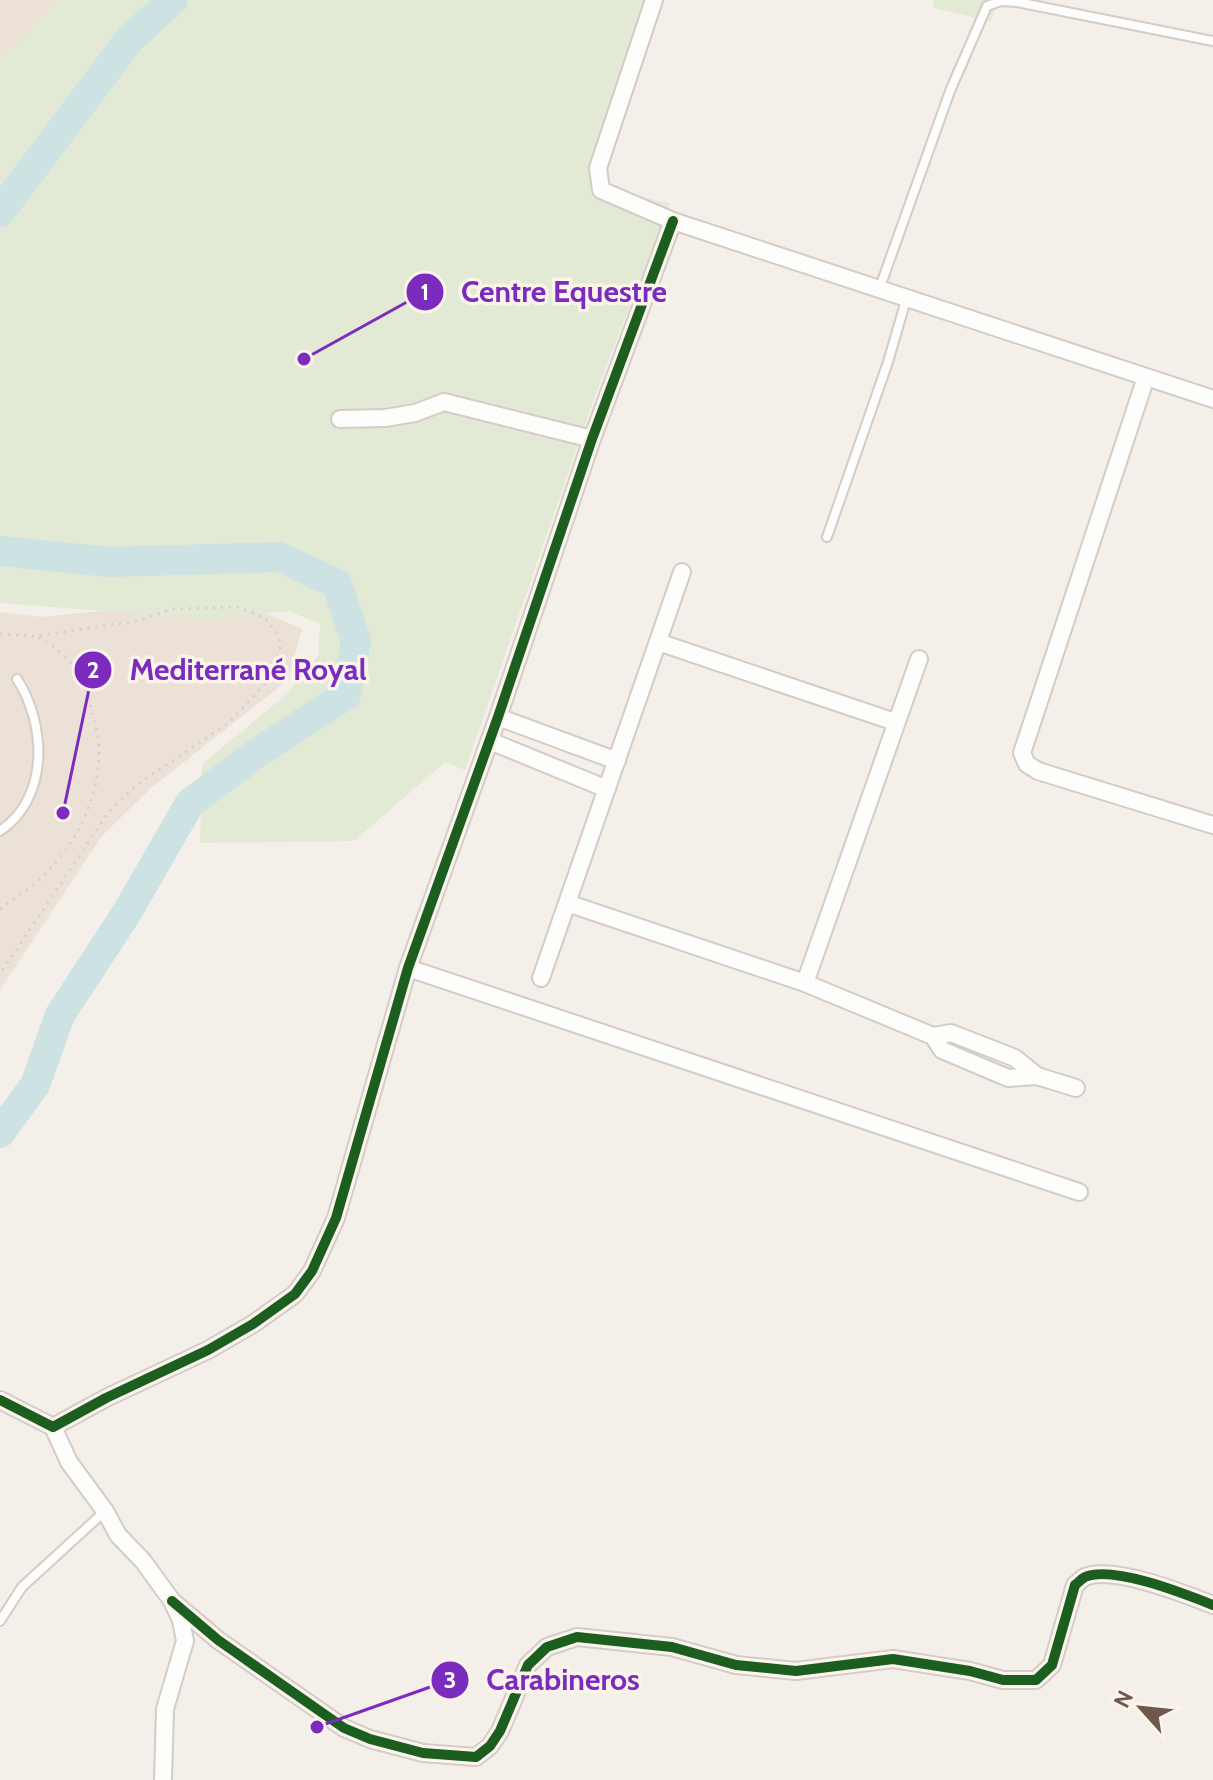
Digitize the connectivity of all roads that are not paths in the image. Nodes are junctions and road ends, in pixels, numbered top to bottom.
1 (654, 0) edge
2 (1213, 41) edge
3 (673, 221) junction
4 (880, 287) junction
5 (906, 300) junction
6 (1146, 377) junction
7 (1213, 399) edge
8 (340, 419) dead end
9 (592, 439) junction
10 (827, 537) dead end
11 (682, 572) dead end
12 (658, 642) junction
13 (919, 659) dead end
14 (17, 679) dead end
15 (498, 717) junction
16 (895, 722) junction
17 (490, 741) junction
18 (617, 761) junction
19 (607, 789) junction
20 (1213, 825) edge
21 (0, 831) edge
22 (567, 903) junction
23 (408, 968) junction
24 (541, 978) dead end
25 (805, 983) junction
26 (1076, 1088) dead end
27 (1079, 1192) dead end
28 (0, 1400) edge
29 (53, 1427) junction
30 (105, 1511) junction
31 (172, 1601) junction
32 (1213, 1605) edge
33 (0, 1621) edge
34 (163, 1780) edge

1 - 3 street
2 - 4 lane
3 - 4 street
3 - 9 street
4 - 5 street
5 - 6 street
5 - 10 lane
6 - 7 street
6 - 20 street
8 - 9 street
9 - 15 street
11 - 12 street
12 - 16 street
12 - 18 street
13 - 16 street
14 - 21 lane
15 - 17 street
15 - 18 street
16 - 25 street
17 - 19 street
17 - 23 street
18 - 19 street
19 - 22 street
22 - 24 street
22 - 25 street
23 - 27 street
23 - 29 street
25 - 26 street
28 - 29 street
29 - 30 street
30 - 31 street
30 - 33 lane
31 - 32 street
31 - 34 street

